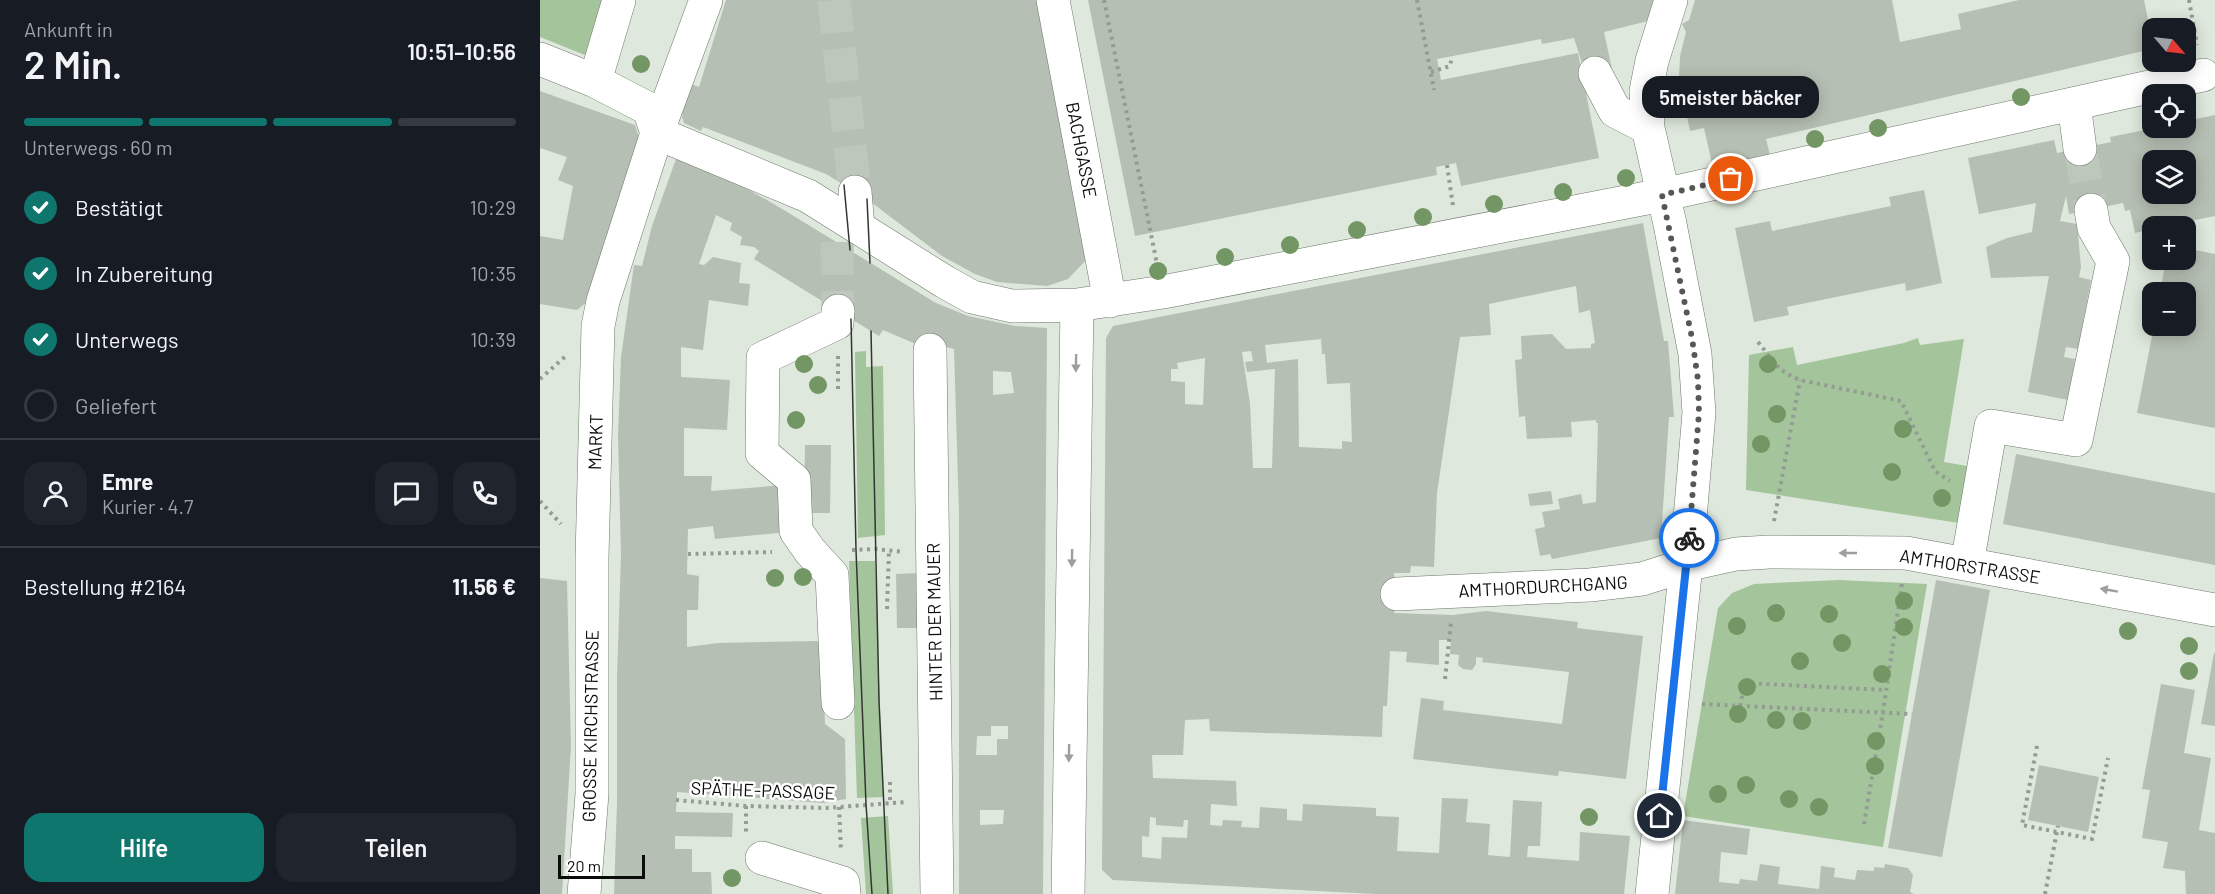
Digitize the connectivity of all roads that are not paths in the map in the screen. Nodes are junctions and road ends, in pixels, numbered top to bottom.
1 (619, 0) edge
2 (706, 0) edge
3 (1053, 0) edge
4 (1671, 0) edge
5 (540, 59) edge
6 (1595, 74) dead end
7 (2203, 75) dead end
8 (595, 81) junction
9 (2073, 104) junction
10 (1648, 128) junction
11 (657, 134) junction
12 (2080, 149) tunnel mouth
13 (1662, 195) junction
14 (2091, 210) tunnel mouth
15 (1110, 301) junction
16 (1077, 305) junction
17 (838, 310) tunnel mouth
18 (930, 350) dead end
19 (592, 558) joint
20 (1967, 564) junction
21 (1686, 565) junction
22 (1397, 594) dead end
23 (2215, 610) edge
24 (838, 703) dead end
25 (762, 858) dead end
26 (843, 889) edge
27 (584, 894) edge
28 (937, 894) edge
29 (1068, 894) edge
30 (1652, 894) edge

1 - 8 street
2 - 11 street, MARKT
3 - 15 street, BACHGASSE
4 - 10 street
5 - 8 street
6 - 10 street
7 - 9 street
8 - 11 street
9 - 12 street
9 - 13 street
10 - 13 street
11 - 16 street
11 - 19 street, MARKT
13 - 15 street
13 - 21 street
14 - 20 street
15 - 16 street
16 -> 29 street
17 - 24 street
18 - 28 street, HINTER DER MAUER
19 - 27 street, GROSSE KIRCHSTRASSE
20 -> 21 street, AMTHORSTRASSE
23 -> 20 street, AMTHORSTRASSE
21 - 22 street, AMTHORDURCHGANG
21 - 30 street
25 - 26 street

